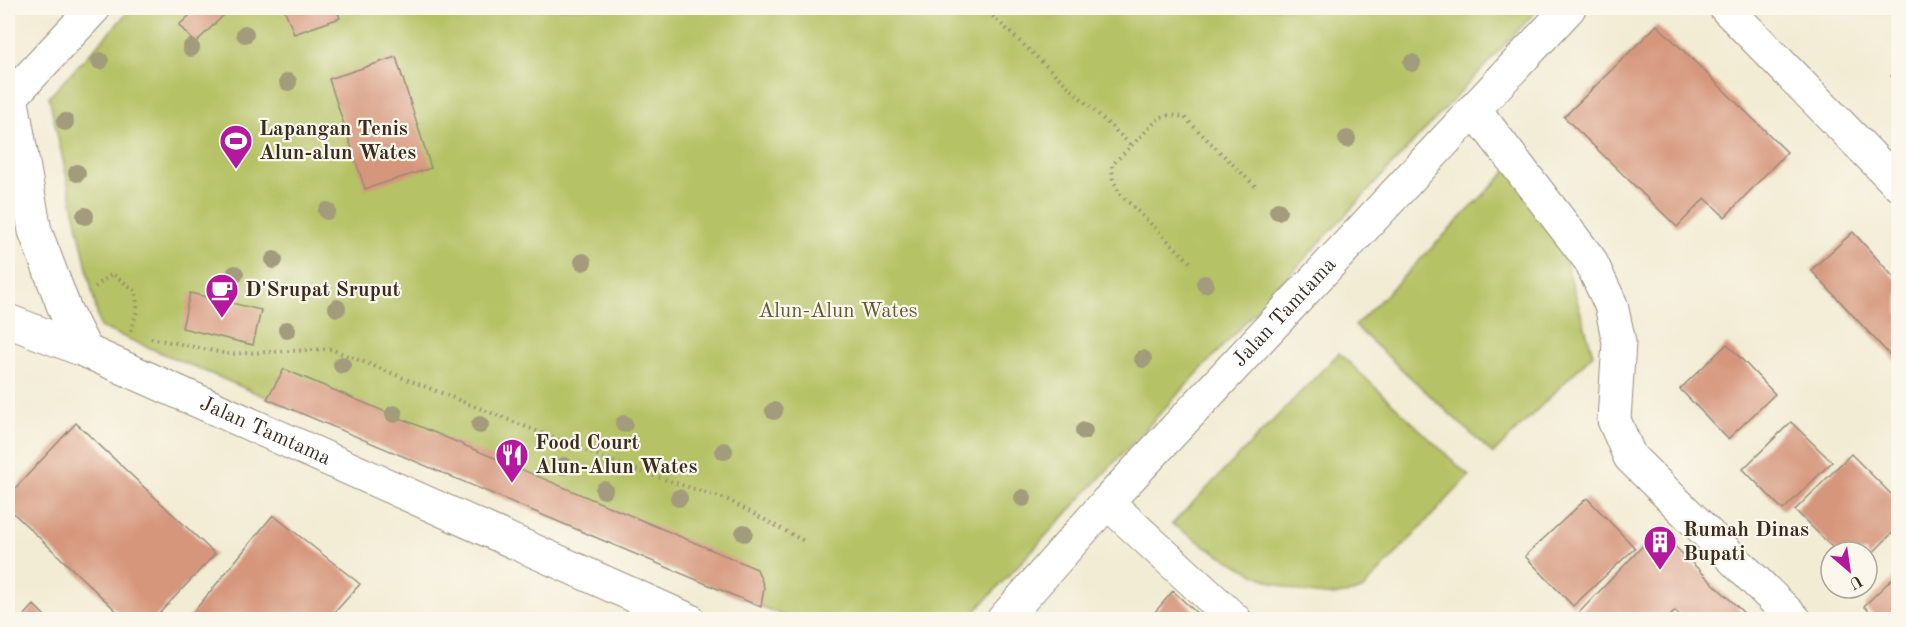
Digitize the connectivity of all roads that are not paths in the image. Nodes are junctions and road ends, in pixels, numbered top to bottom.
1 (94, 8) edge
2 (1569, 8) edge
3 (1726, 8) edge
4 (9, 98) edge
5 (1474, 109) junction
6 (1899, 184) edge
7 (8, 321) edge
8 (86, 351) junction
9 (1107, 502) junction
10 (689, 620) edge
11 (1003, 620) edge
12 (1235, 620) edge
13 (1795, 620) edge

1 - 4 street
2 - 5 street, Jalan Tamtama
3 - 6 street
4 - 8 street
5 - 9 street, Jalan Tamtama
5 - 13 street
7 - 8 street, Jalan Tamtama
8 - 10 street, Jalan Tamtama
9 - 11 street, Jalan Tamtama
9 - 12 street

